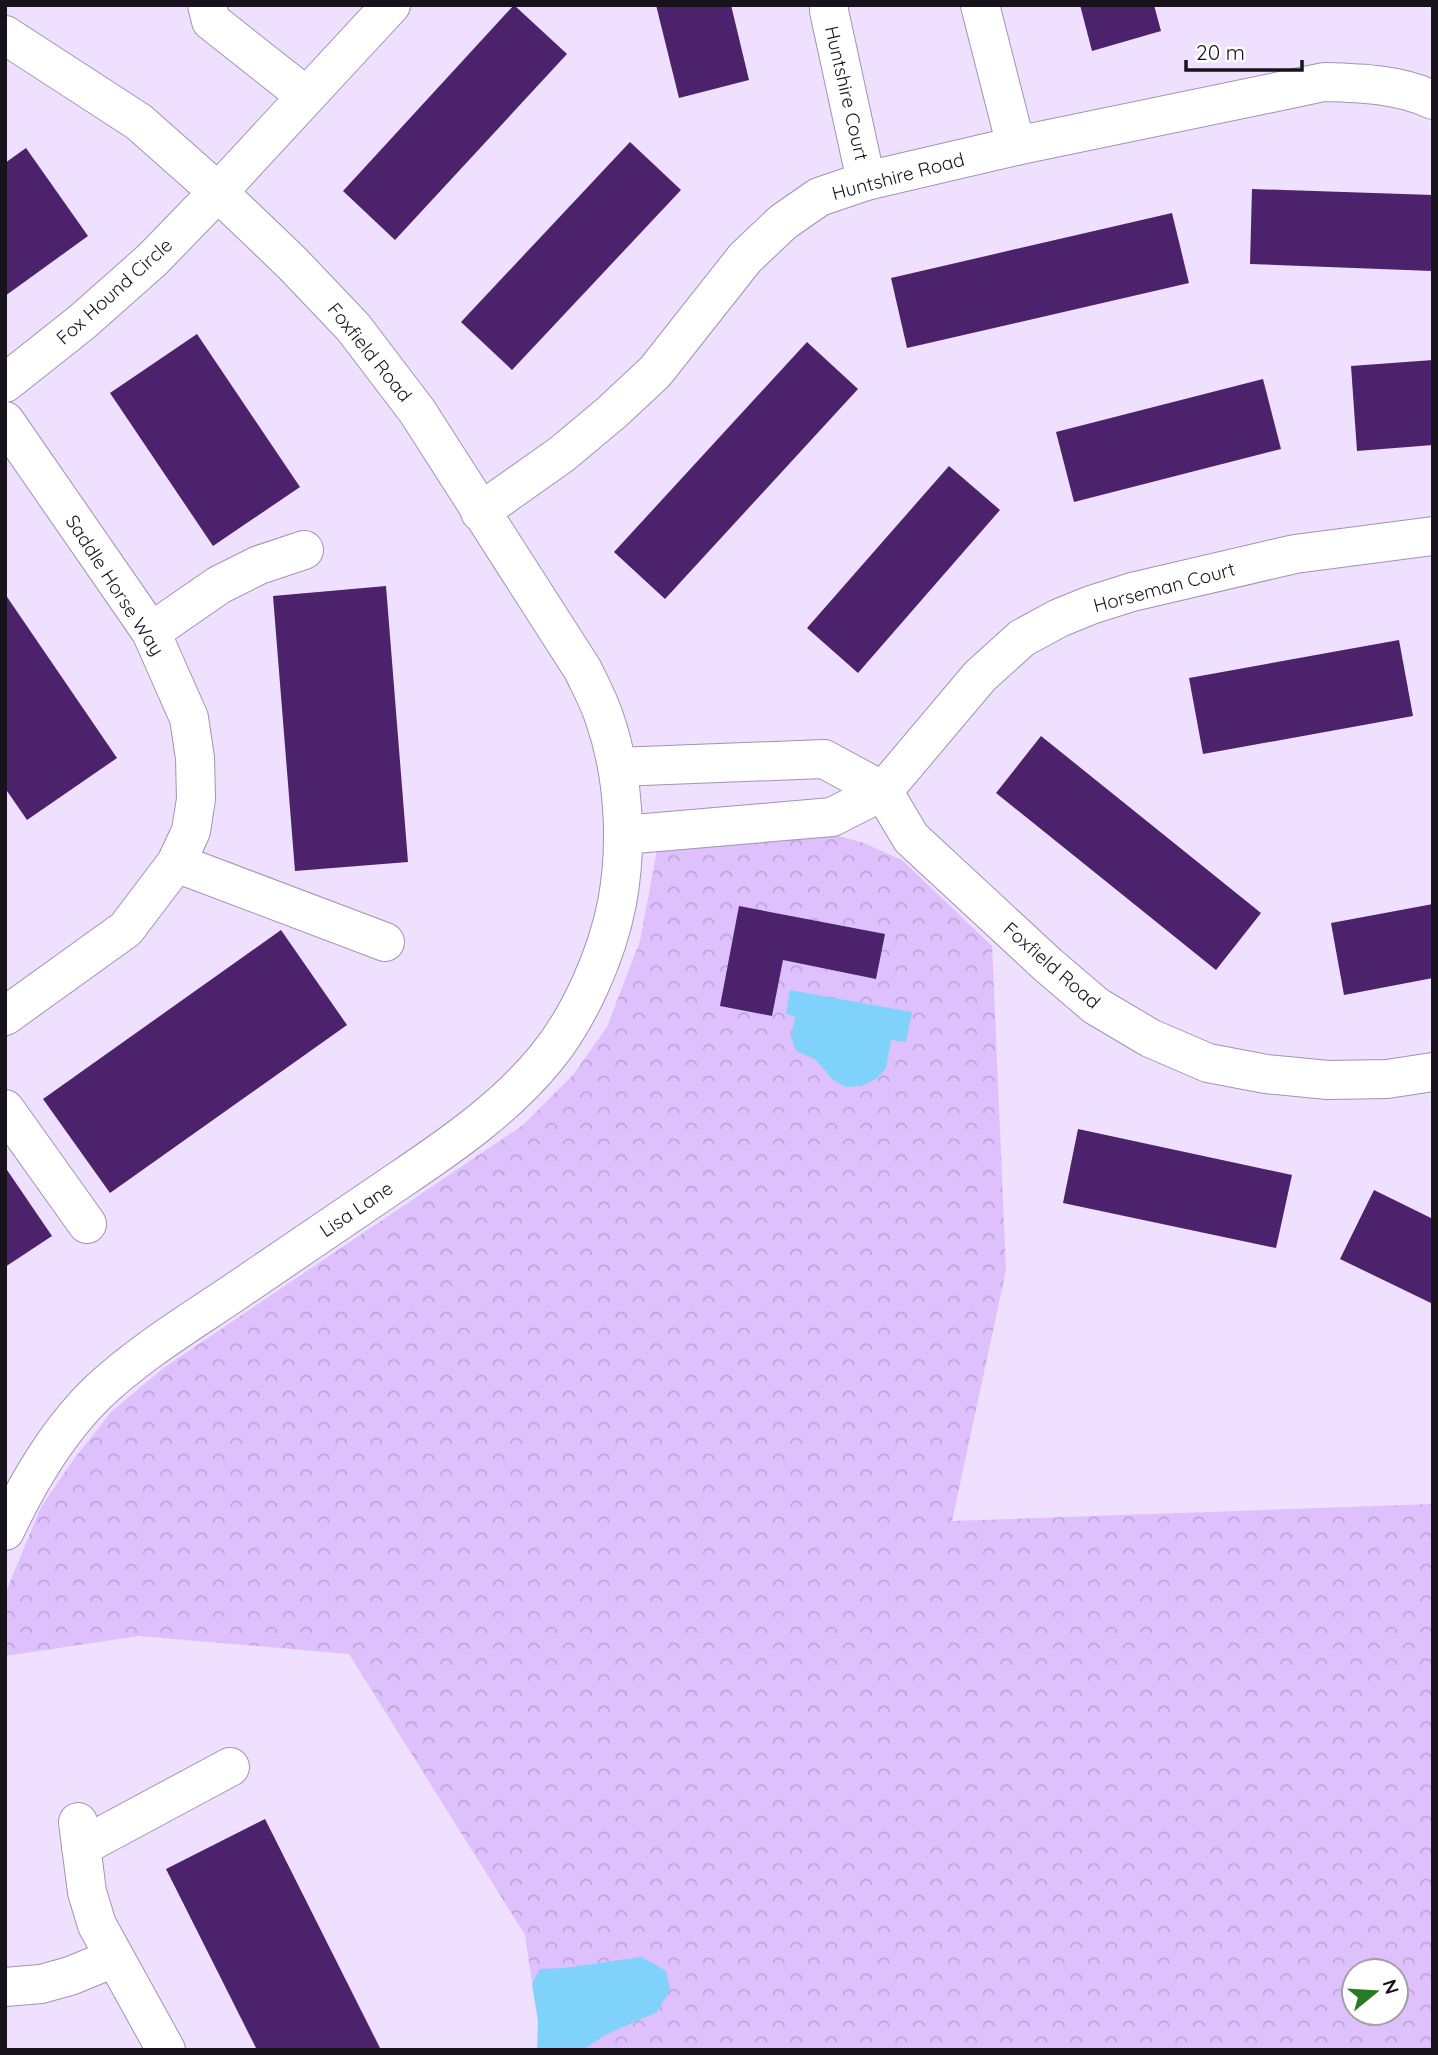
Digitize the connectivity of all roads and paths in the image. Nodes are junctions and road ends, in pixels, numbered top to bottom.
1 (208, 5) edge
2 (391, 5) edge
3 (829, 5) edge
4 (980, 5) edge
5 (5, 36) edge
6 (306, 96) junction
7 (1433, 100) edge
8 (1016, 146) junction
9 (866, 181) junction
10 (218, 192) junction
11 (5, 383) edge
12 (5, 421) edge
13 (480, 512) junction
14 (1433, 536) edge
15 (304, 550) dead end
16 (150, 632) junction
17 (617, 767) junction
18 (883, 791) junction
19 (623, 835) junction
20 (176, 863) junction
21 (384, 942) dead end
22 (5, 1016) edge
23 (1433, 1072) edge
24 (5, 1109) edge
25 (87, 1224) dead end
26 (5, 1531) edge
27 (230, 1767) dead end
28 (114, 1958) junction
29 (5, 1987) edge
30 (166, 2050) edge

1 - 6 street
2 - 6 street, Fox Hound Circle
3 - 9 street, Huntshire Court
4 - 8 street
5 - 10 street, Foxfield Road
6 - 10 street, Fox Hound Circle
7 - 8 street, Huntshire Road
8 - 9 street, Huntshire Road
9 - 13 street, Huntshire Road
10 - 11 street, Fox Hound Circle
10 - 13 street, Foxfield Road
12 - 16 street, Saddle Horse Way
13 - 17 street, Foxfield Road
14 - 18 street, Horseman Court
15 - 16 street
16 - 20 street, Saddle Horse Way
17 - 18 street
17 - 19 street, Foxfield Road
18 - 19 street
18 - 23 street, Foxfield Road
19 - 26 street, Lisa Lane
20 - 21 street
20 - 22 street, Saddle Horse Way
24 - 25 street
27 - 28 street
28 - 29 street
28 - 30 street

